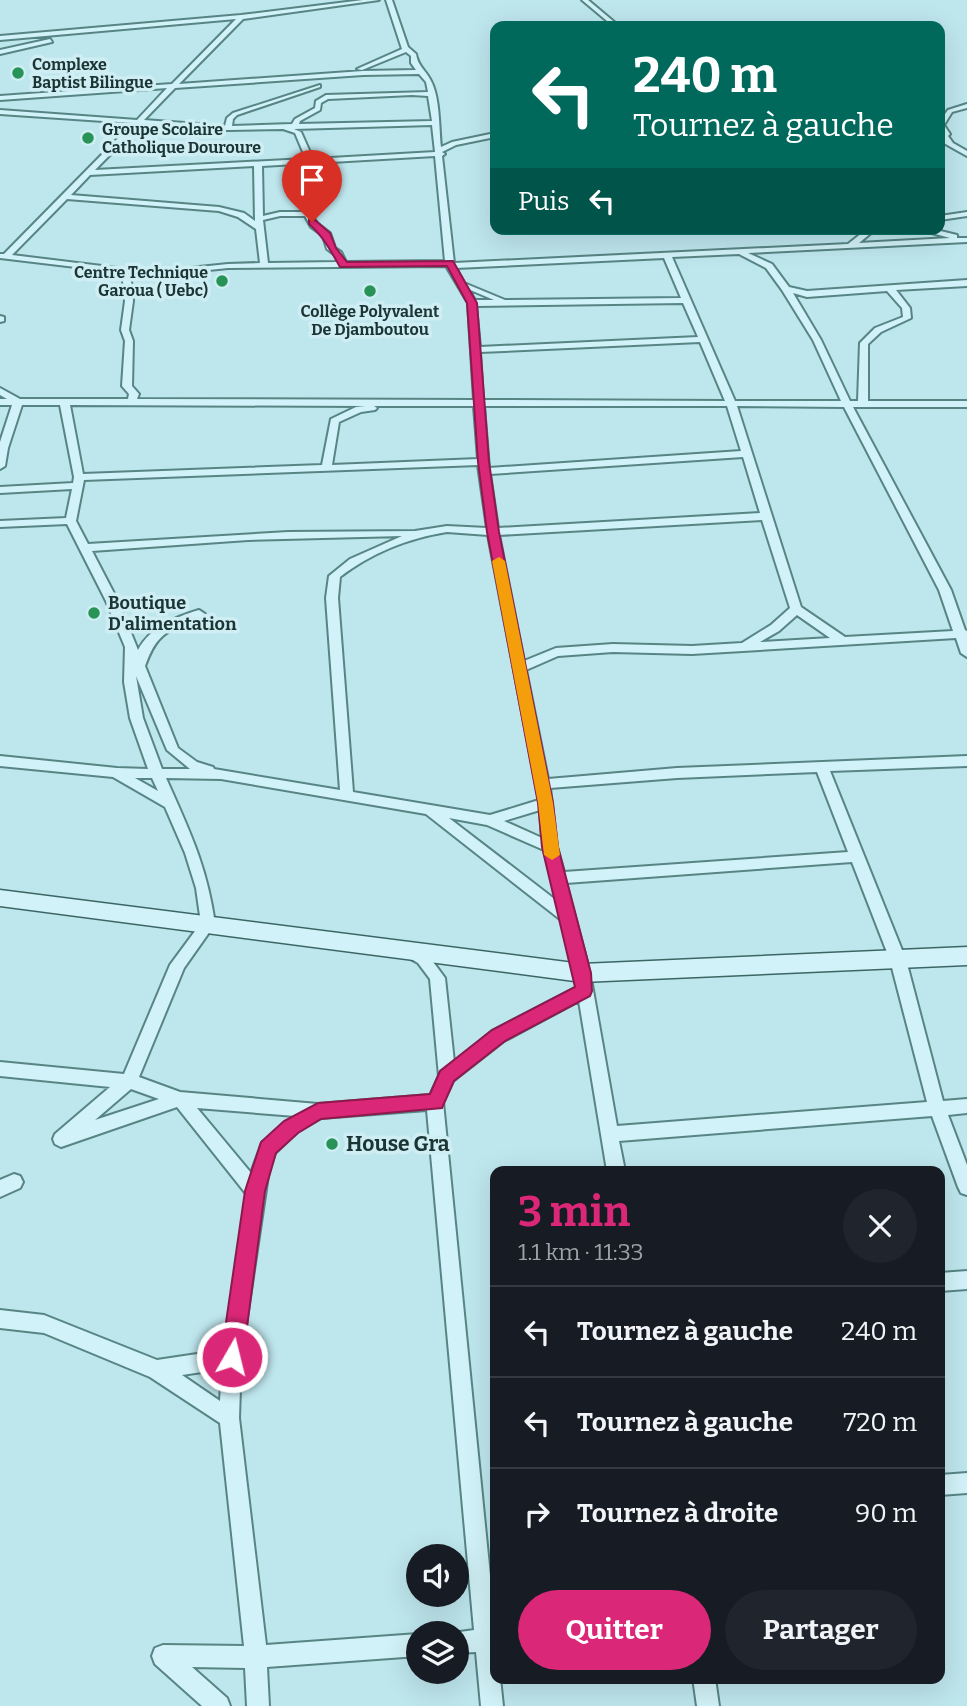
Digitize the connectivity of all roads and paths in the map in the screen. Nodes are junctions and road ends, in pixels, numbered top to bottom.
1 (376, 0) edge
2 (389, 0) edge
3 (585, 0) edge
4 (241, 17) junction
5 (611, 21) edge
6 (92, 32) junction
7 (0, 38) edge
8 (19, 48) junction
9 (407, 50) junction
10 (0, 51) edge
11 (0, 57) edge
12 (423, 72) junction
13 (351, 73) junction
14 (321, 76) junction
15 (100, 78) dead end
16 (114, 82) junction
17 (318, 86) junction
18 (171, 87) junction
19 (139, 89) junction
20 (106, 91) junction
21 (431, 94) junction
22 (333, 96) junction
23 (0, 98) edge
24 (967, 106) edge
25 (0, 112) edge
26 (945, 119) edge
27 (140, 121) junction
28 (437, 123) junction
29 (295, 127) junction
30 (228, 128) junction
31 (274, 128) junction
32 (490, 136) edge
33 (945, 137) edge
34 (945, 141) edge
35 (950, 143) junction
36 (441, 152) junction
37 (967, 154) edge
38 (310, 162) junction
39 (258, 164) junction
40 (88, 173) junction
41 (66, 197) junction
42 (945, 210) edge
43 (967, 212) edge
44 (945, 217) edge
45 (260, 224) junction
46 (864, 235) edge
47 (945, 235) edge
48 (967, 240) edge
49 (849, 247) junction
50 (794, 249) junction
51 (738, 252) junction
52 (667, 255) junction
53 (3, 257) edge
54 (343, 265) junction
55 (450, 265) junction
56 (769, 266) junction
57 (264, 267) junction
58 (127, 281) dead end
59 (967, 284) edge
60 (465, 285) junction
61 (786, 289) junction
62 (891, 290) junction
63 (807, 294) junction
64 (686, 300) junction
65 (794, 302) junction
66 (474, 303) junction
67 (505, 303) junction
68 (703, 339) junction
69 (475, 350) junction
70 (0, 391) edge
71 (64, 401) junction
72 (132, 401) junction
73 (0, 402) edge
74 (18, 402) junction
75 (436, 402) junction
76 (846, 402) junction
77 (863, 402) junction
78 (731, 403) junction
79 (478, 404) junction
80 (967, 404) edge
81 (748, 454) junction
82 (0, 466) edge
83 (327, 466) junction
84 (484, 466) junction
85 (77, 481) junction
86 (0, 490) edge
87 (768, 516) junction
88 (71, 521) junction
89 (0, 524) edge
90 (493, 532) junction
91 (421, 533) junction
92 (84, 548) junction
93 (796, 609) junction
94 (199, 614) dead end
95 (963, 634) edge
96 (841, 640) junction
97 (131, 645) junction
98 (742, 647) junction
99 (967, 653) edge
100 (140, 664) junction
101 (519, 668) junction
102 (0, 761) edge
103 (967, 761) edge
104 (821, 766) junction
105 (117, 773) junction
106 (159, 774) junction
107 (221, 774) junction
108 (542, 784) junction
109 (347, 796) junction
110 (546, 803) junction
111 (171, 804) junction
112 (430, 810) junction
113 (490, 820) junction
114 (550, 847) junction
115 (855, 857) junction
116 (559, 878) junction
117 (0, 898) edge
118 (565, 916) junction
119 (208, 924) junction
120 (409, 951) junction
121 (967, 956) edge
122 (898, 960) junction
123 (583, 982) junction
124 (0, 1069) edge
125 (447, 1076) junction
126 (129, 1081) junction
127 (180, 1099) junction
128 (436, 1102) junction
129 (967, 1107) edge
130 (937, 1108) junction
131 (318, 1111) junction
132 (609, 1134) junction
133 (615, 1166) edge
134 (967, 1187) edge
135 (255, 1191) junction
136 (967, 1280) edge
137 (945, 1282) edge
138 (0, 1319) edge
139 (232, 1357) junction
140 (157, 1370) junction
141 (229, 1418) junction
142 (967, 1483) edge
143 (945, 1485) edge
144 (490, 1630) edge
145 (490, 1640) edge
146 (469, 1641) edge
147 (406, 1646) edge
148 (256, 1657) junction
149 (492, 1684) edge
150 (705, 1684) edge
151 (219, 1706) edge
152 (258, 1706) edge
153 (492, 1706) edge
154 (708, 1706) edge

1 - 4 street
2 - 9 street
3 - 5 street
4 - 6 street
4 - 18 street
6 - 7 street
6 - 8 street
8 - 10 street
8 - 11 street
9 - 12 street
9 - 13 street
12 - 13 street
12 - 21 street
13 - 14 street
14 - 17 street
14 - 18 street
15 - 16 street
16 - 19 street
16 - 20 street
17 - 22 street
17 - 30 street
18 - 19 street
18 - 27 street
19 - 20 street
20 - 23 street
21 - 22 street
21 - 28 street
22 - 29 street
24 - 26 street
25 - 27 street
27 - 30 street
27 - 40 street
28 - 29 street
28 - 36 street
29 - 31 street
30 - 31 street
31 - 38 street
32 - 36 street
33 - 35 street
34 - 35 street
35 - 37 street
36 - 38 street
36 - 55 street
38 - 39 street
39 - 40 street
39 - 45 street
40 - 41 street
41 - 45 street
41 - 53 street
42 - 43 street
43 - 44 street
45 - 54 street
45 - 57 street
46 - 49 street
47 - 48 street
48 - 49 street
49 - 50 street
50 - 51 street
50 - 56 street
51 - 52 street
51 - 56 street
52 - 55 street
52 - 64 street
53 - 57 street
54 - 55 street
54 - 57 street
55 - 60 street
55 - 66 street
56 - 61 street
58 - 72 street
59 - 62 street
60 - 66 street
60 - 67 street
61 - 63 street
61 - 65 street
62 - 63 street
62 - 77 street
63 - 65 street
64 - 67 street
64 - 68 street
65 - 76 street
66 - 67 street
66 - 69 street
68 - 69 street
68 - 78 street
69 - 79 street
70 - 74 street
71 - 72 street
71 - 74 street
71 - 85 street
72 - 75 street
73 - 74 street
74 - 82 street
75 - 79 street
75 - 83 street
76 - 77 street
76 - 78 street
76 - 95 street
77 - 80 street
78 - 79 street
78 - 81 street
79 - 84 street
81 - 84 street
81 - 87 street
83 - 84 street
83 - 85 street
84 - 90 street
85 - 86 street
85 - 88 street
87 - 90 street
87 - 93 street
88 - 89 street
88 - 92 street
90 - 91 street
90 - 101 street
91 - 92 street
91 - 109 street
92 - 97 street
93 - 96 street
93 - 98 street
94 - 100 street
95 - 96 street
95 - 99 street
96 - 98 street
97 - 100 street
97 - 106 street
98 - 101 street
100 - 107 street
101 - 108 street
102 - 105 street
103 - 104 street
104 - 108 street
104 - 115 street
105 - 106 street
105 - 111 street
106 - 107 street
106 - 111 street
107 - 109 street
108 - 110 street
109 - 112 street
110 - 113 street
110 - 114 street
111 - 119 street
112 - 113 street
112 - 118 street
113 - 114 street
114 - 116 street
115 - 116 street
115 - 122 street
116 - 118 street
117 - 119 main road
118 - 123 street
119 - 120 main road
119 - 126 street
120 - 123 main road
120 - 125 street
121 - 122 main road
122 - 123 main road
122 - 130 street
123 - 125 street
123 - 132 street
124 - 126 street
125 - 128 street
126 - 127 street
126 - 127 street
127 - 131 street
127 - 135 street
128 - 131 street
128 - 144 street
129 - 130 street
130 - 132 street
130 - 134 street
131 - 135 street
132 - 133 street
135 - 139 street
136 - 137 street
138 - 140 street
139 - 140 street
139 - 141 street
140 - 141 street
141 - 148 street
142 - 143 street
145 - 146 street
147 - 148 street
148 - 151 street
148 - 152 street
149 - 153 street
150 - 154 street

